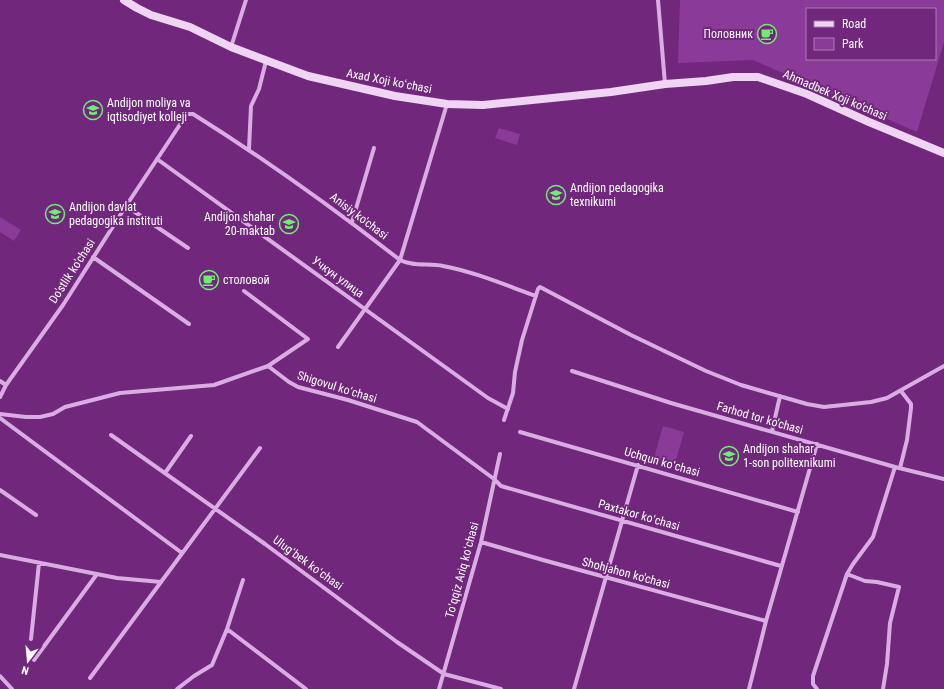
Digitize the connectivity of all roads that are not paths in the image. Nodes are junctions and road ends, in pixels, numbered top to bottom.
1 (124, 0) edge
2 (246, 0) edge
3 (658, 0) edge
4 (231, 47) junction
5 (266, 61) junction
6 (665, 84) junction
7 (447, 104) junction
8 (187, 114) joint
9 (374, 148) dead end
10 (249, 149) junction
11 (944, 153) edge
12 (157, 159) junction
13 (126, 206) junction
14 (352, 222) junction
15 (188, 248) dead end
16 (93, 257) junction
17 (400, 260) junction
18 (244, 291) dead end
19 (536, 296) junction
20 (365, 309) junction
21 (189, 324) dead end
22 (338, 347) dead end
23 (268, 366) junction
24 (944, 366) edge
25 (572, 371) dead end
26 (0, 381) edge
27 (6, 385) junction
28 (901, 390) junction
29 (780, 396) junction
30 (0, 397) edge
31 (508, 409) junction
32 (0, 414) edge
33 (0, 418) edge
34 (504, 420) dead end
35 (772, 431) junction
36 (520, 432) dead end
37 (110, 435) dead end
38 (191, 436) dead end
39 (817, 444) junction
40 (260, 448) dead end
41 (500, 454) dead end
42 (638, 465) junction
43 (898, 468) junction
44 (165, 473) junction
45 (494, 479) junction
46 (944, 479) edge
47 (0, 490) edge
48 (216, 509) junction
49 (798, 512) junction
50 (36, 515) dead end
51 (622, 521) junction
52 (481, 542) junction
53 (182, 553) junction
54 (0, 555) edge
55 (39, 563) junction
56 (781, 566) junction
57 (97, 574) junction
58 (847, 574) junction
59 (606, 578) junction
60 (243, 580) dead end
61 (161, 582) junction
62 (766, 621) junction
63 (227, 629) junction
64 (31, 639) dead end
65 (34, 660) dead end
66 (444, 674) junction
67 (0, 676) edge
68 (90, 678) dead end
69 (12, 689) edge
70 (177, 689) edge
71 (306, 689) edge
72 (439, 689) edge
73 (501, 689) edge
74 (574, 689) edge
75 (749, 689) edge
76 (817, 689) edge
77 (883, 689) edge

1 - 4 street, Axad Xoji koʻchasi
2 - 4 street
3 - 6 street
4 - 5 street, Axad Xoji koʻchasi
5 - 7 street, Axad Xoji koʻchasi
5 - 10 street
6 - 7 street, Axad Xoji koʻchasi
6 - 11 street, Ahmadbek Xoji ko'chasi
7 - 17 street
8 - 10 street, Anisiy ko'chasi
8 - 12 street, Do'stlik ko'chasi
9 - 14 street
10 - 14 street, Anisiy ko'chasi
12 - 13 street, Do'stlik ko'chasi
12 - 20 street, Учкун улица
13 - 15 street
13 - 16 street, Do'stlik ko'chasi
14 - 17 street, Anisiy ko'chasi
16 - 21 street
16 - 27 street, Do'stlik ko'chasi
17 - 19 street, Anisiy ko'chasi
17 - 20 street
18 - 23 street
19 - 29 street
19 - 31 street
20 - 22 street
20 - 31 street, Учкун улица
23 - 32 street
23 - 45 street, Shigovul koʻchasi
24 - 28 street
25 - 35 street, Farhod tor ko'chasi
26 - 27 street
27 - 30 street, Do'stlik ko'chasi
28 - 29 street
28 - 43 street
29 - 35 street
31 - 34 street
33 - 53 street
35 - 39 street, Farhod tor ko'chasi
36 - 42 street, Uchqun koʻchasi
37 - 44 street, Ulugʻbek koʻchasi
38 - 44 street
39 - 43 street, Farhod tor ko'chasi
39 - 49 street
40 - 48 street
41 - 45 street, Toʻqqiz Ariq koʻchasi
42 - 49 street, Uchqun koʻchasi
42 - 51 street
43 - 46 street, Farhod tor ko'chasi
43 - 58 street
44 - 48 street, Ulugʻbek koʻchasi
45 - 51 street, Paxtakor koʻchasi
45 - 52 street, Toʻqqiz Ariq koʻchasi
47 - 50 street
48 - 53 street
48 - 66 street, Ulugʻbek koʻchasi
49 - 56 street
51 - 56 street, Paxtakor koʻchasi
51 - 59 street
52 - 59 street, Shohjahon ko'chasi
52 - 66 street, Toʻqqiz Ariq koʻchasi
53 - 61 street
54 - 55 street
55 - 57 street
55 - 64 street
56 - 62 street
57 - 61 street
57 - 65 street
58 - 76 street
58 - 77 street
59 - 62 street, Shohjahon ko'chasi
59 - 74 street
60 - 63 street
61 - 68 street
62 - 75 street
63 - 70 street
63 - 71 street
66 - 72 street, Toʻqqiz Ariq koʻchasi
66 - 73 street, Ulugʻbek koʻchasi
67 - 69 street

